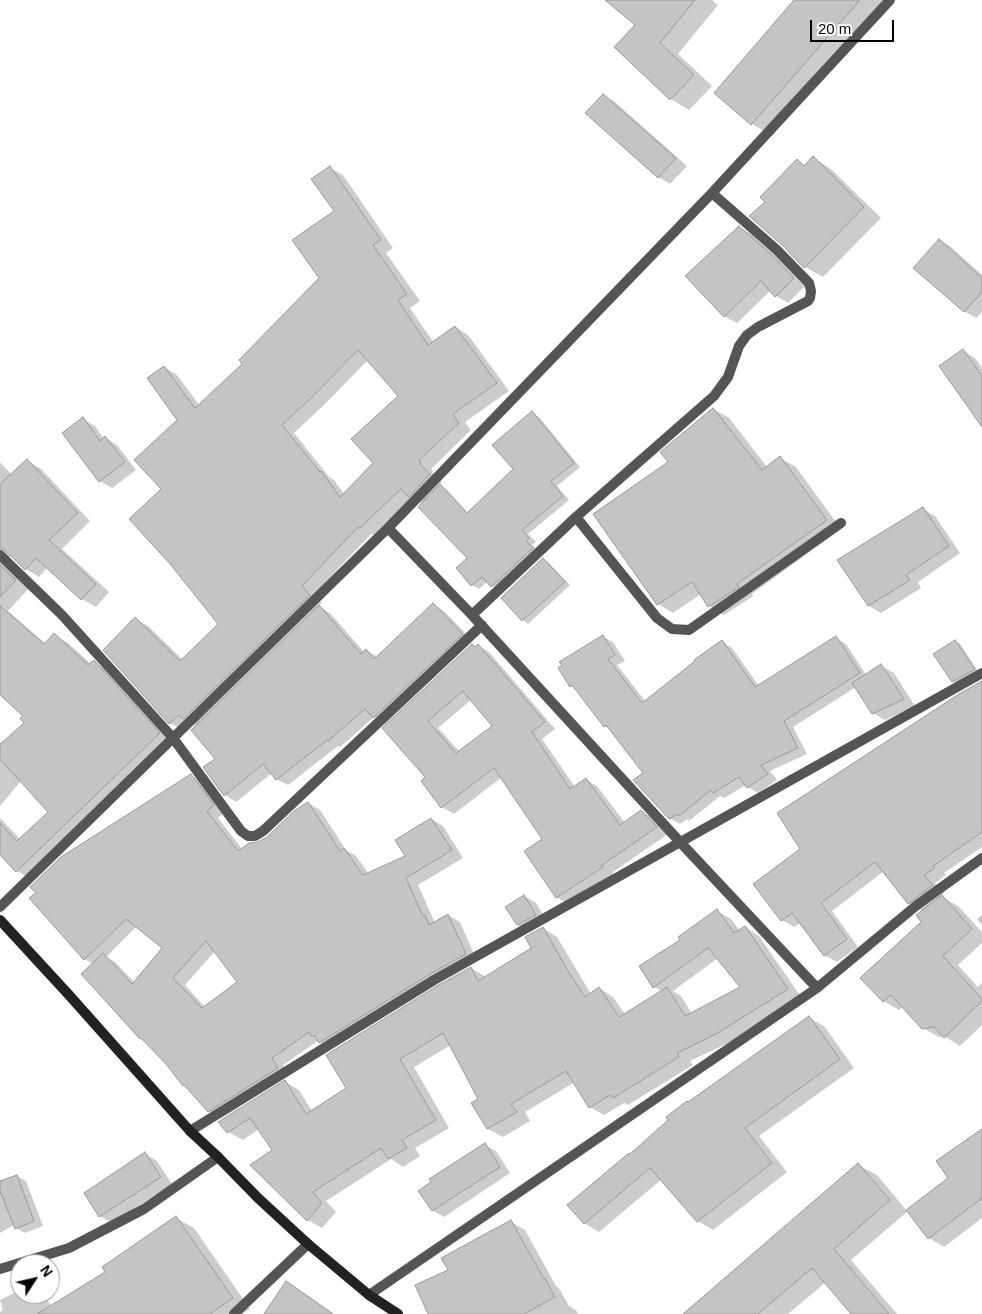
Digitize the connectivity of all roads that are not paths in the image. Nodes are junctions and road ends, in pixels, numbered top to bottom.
1 (890, 0) edge
2 (712, 193) junction
3 (576, 517) junction
4 (841, 523) dead end
5 (388, 528) junction
6 (0, 555) edge
7 (472, 615) junction
8 (482, 625) junction
9 (982, 673) edge
10 (173, 738) junction
11 (680, 842) junction
12 (982, 858) edge
13 (0, 907) edge
14 (0, 920) edge
15 (817, 988) junction
16 (190, 1130) junction
17 (218, 1157) junction
18 (308, 1244) junction
19 (0, 1269) edge
20 (368, 1295) junction
21 (234, 1314) edge
22 (398, 1314) edge

1 - 2 street
2 - 3 street
2 - 5 street
3 - 4 street
3 - 7 street
5 - 7 street
5 - 10 street
6 - 10 street
7 - 8 street
8 - 10 street
8 - 11 street
9 - 11 street
10 - 13 street
11 - 15 street
11 - 16 street
12 - 15 street
14 - 16 street
15 - 20 street
16 - 17 street
17 - 18 street
17 - 19 street
18 - 20 street
18 - 21 street
20 - 22 street

